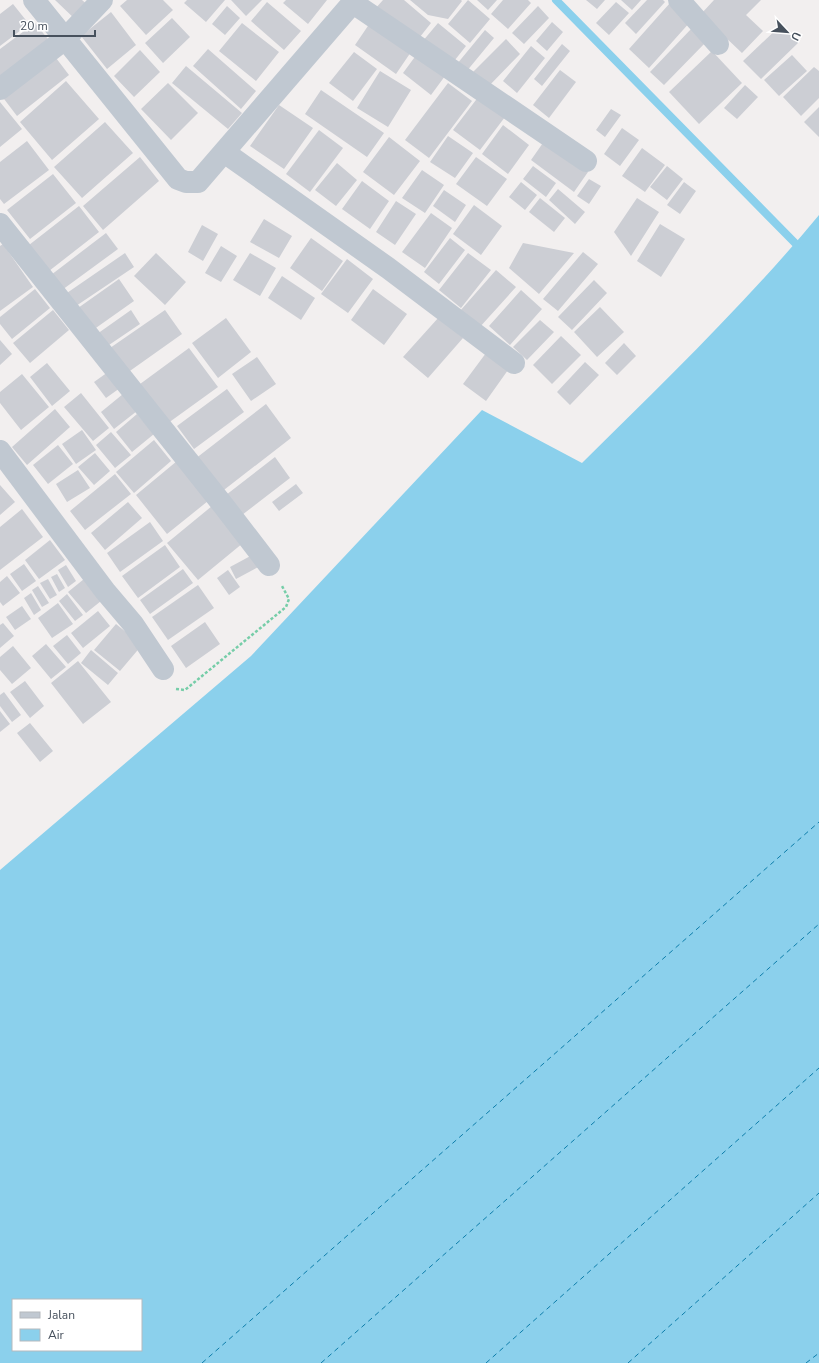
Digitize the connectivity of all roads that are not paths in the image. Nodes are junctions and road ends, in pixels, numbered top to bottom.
1 (34, 0) edge
2 (102, 0) edge
3 (679, 0) edge
4 (354, 1) edge
5 (64, 38) junction
6 (718, 44) dead end
7 (0, 89) edge
8 (224, 152) junction
9 (586, 161) dead end
10 (0, 224) edge
11 (514, 363) dead end
12 (0, 451) edge
13 (269, 565) road end
14 (162, 669) road end

1 - 5 street
2 - 5 street
3 - 6 street
4 - 8 street
4 - 9 street
5 - 7 street
5 - 8 street
8 - 11 street
10 - 13 street
12 - 14 street

